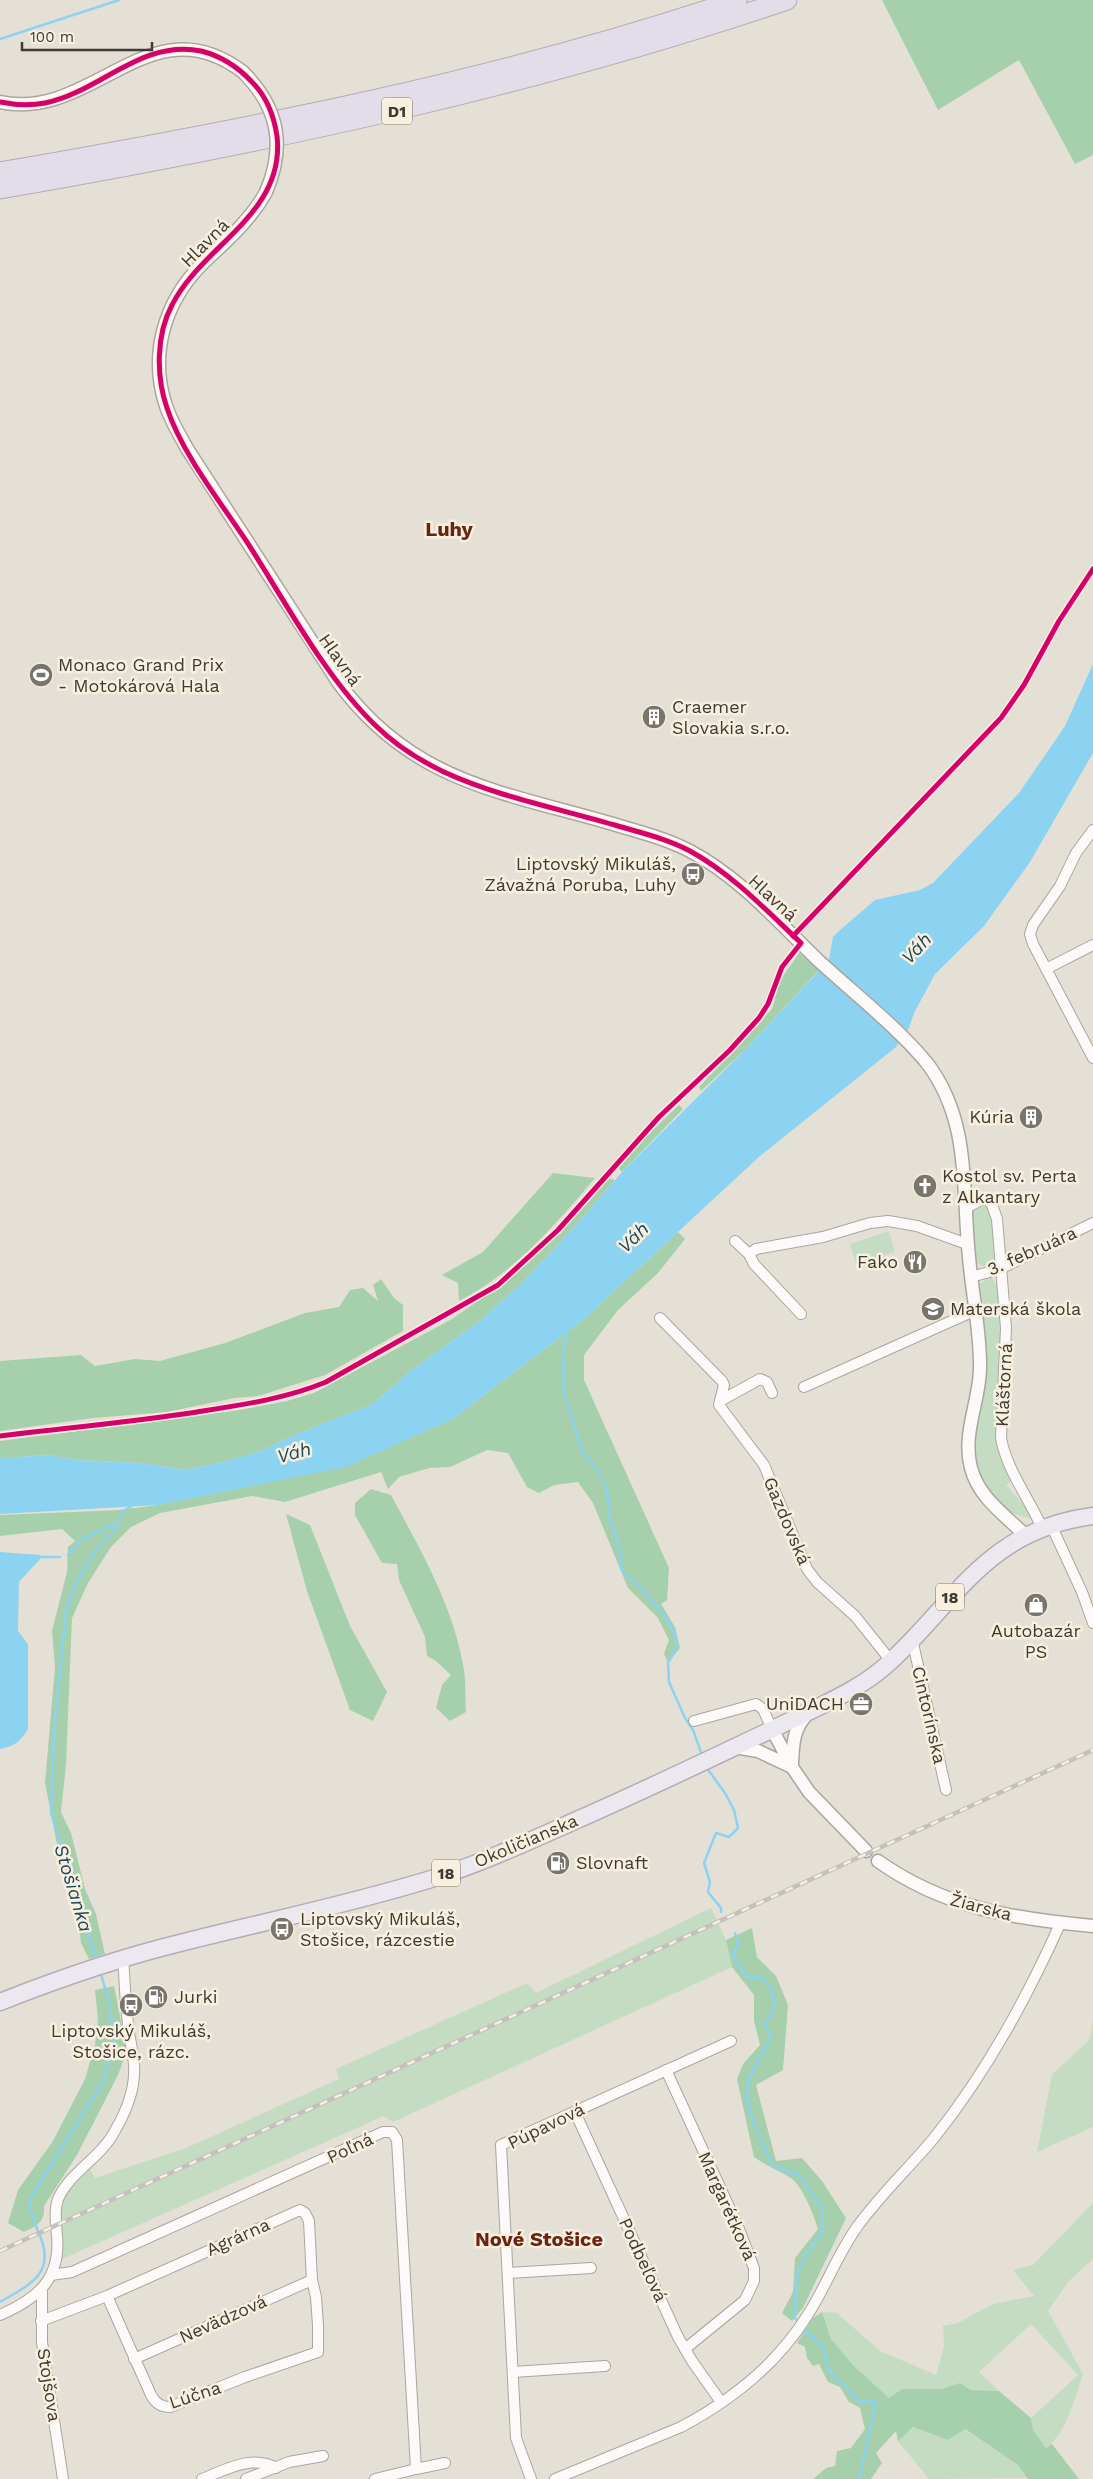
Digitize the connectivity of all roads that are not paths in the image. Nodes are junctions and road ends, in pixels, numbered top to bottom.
1 (737, 0) edge
2 (787, 0) edge
3 (0, 102) edge
4 (0, 172) edge
5 (0, 189) edge
6 (1093, 830) edge
7 (1093, 945) edge
8 (1046, 969) junction
9 (910, 1045) joint
10 (1093, 1058) edge
11 (966, 1208) junction
12 (1093, 1223) edge
13 (735, 1241) dead end
14 (967, 1244) junction
15 (749, 1254) junction
16 (1000, 1269) junction
17 (971, 1277) junction
18 (974, 1310) junction
19 (800, 1314) dead end
20 (660, 1318) dead end
21 (804, 1387) dead end
22 (772, 1393) dead end
23 (720, 1401) junction
24 (1093, 1516) edge
25 (1046, 1526) junction
26 (1025, 1535) junction
27 (1093, 1624) edge
28 (912, 1640) junction
29 (891, 1661) junction
30 (809, 1712) junction
31 (694, 1722) dead end
32 (772, 1729) junction
33 (735, 1747) junction
34 (792, 1767) junction
35 (946, 1790) dead end
36 (866, 1851) dead end
37 (878, 1861) dead end
38 (1060, 1924) junction
39 (1093, 1926) edge
40 (123, 1959) junction
41 (0, 2002) edge
42 (731, 2041) dead end
43 (666, 2070) junction
44 (575, 2112) junction
45 (586, 2272) dead end
46 (508, 2273) junction
47 (51, 2275) junction
48 (312, 2280) junction
49 (42, 2290) junction
50 (107, 2296) junction
51 (0, 2315) edge
52 (41, 2321) junction
53 (685, 2349) junction
54 (318, 2352) joint
55 (134, 2359) junction
56 (601, 2370) dead end
57 (513, 2372) junction
58 (721, 2402) junction
59 (322, 2456) dead end
60 (445, 2463) dead end
61 (276, 2468) junction
62 (416, 2469) junction
63 (63, 2479) edge
64 (202, 2479) edge
65 (246, 2479) edge
66 (375, 2479) edge
67 (531, 2479) edge
68 (555, 2479) edge

1 - 4 highway, D1
2 - 5 highway, D1
3 - 9 street, Hlavná, bridge
6 - 8 street
7 - 8 street
8 - 10 street
9 - 11 street, Kláštorná
11 - 14 street, Kláštorná
11 - 16 street, Kláštorná
12 - 16 street, 3. februára
13 - 15 street
14 - 15 street
14 - 17 street, Kláštorná
15 - 19 street
16 - 17 street, 3. februára
16 - 25 street, Kláštorná
17 - 18 street, Kláštorná
18 - 21 street
18 - 26 street, Kláštorná
20 - 23 street
22 - 23 street
23 - 29 street, Gazdovská
24 - 25 main road, Okoličianska / 18
25 - 26 main road, Okoličianska / 18
25 - 27 street, Kláštorná
26 - 28 main road, Okoličianska / 18
28 - 29 main road, Okoličianska / 18
28 - 35 street, Cintorínska
29 - 30 main road, Okoličianska / 18
30 - 32 main road, Okoličianska / 18
30 - 34 street
31 - 32 street
32 - 33 main road, Okoličianska / 18
32 - 34 street
33 - 34 street
33 - 40 main road, Okoličianska / 18
34 - 36 street
37 - 38 street, Žiarska
38 - 39 street, Žiarska
38 - 58 street
40 - 41 main road, 18
40 - 47 street
42 - 43 street, Púpavová
43 - 44 street, Púpavová
43 - 53 street, Margarétková
44 - 46 street, Púpavová
44 - 53 street, Podbeľová
45 - 46 street
46 - 57 street, Púpavová
47 - 49 street
47 - 62 street, Poľná
48 - 50 street, Agrárna
48 - 54 street, Agrárna
48 - 55 street, Nevädzová
49 - 51 street
49 - 52 street, Stojšova
50 - 52 street, Agrárna
50 - 55 street, Lúčna
52 - 63 street, Stojšova
53 - 58 street, Podbeľová
54 - 55 street, Lúčna
56 - 57 street
57 - 67 street, Púpavová
58 - 68 street
59 - 61 street
60 - 62 street
61 - 64 street
61 - 65 street
62 - 66 street

